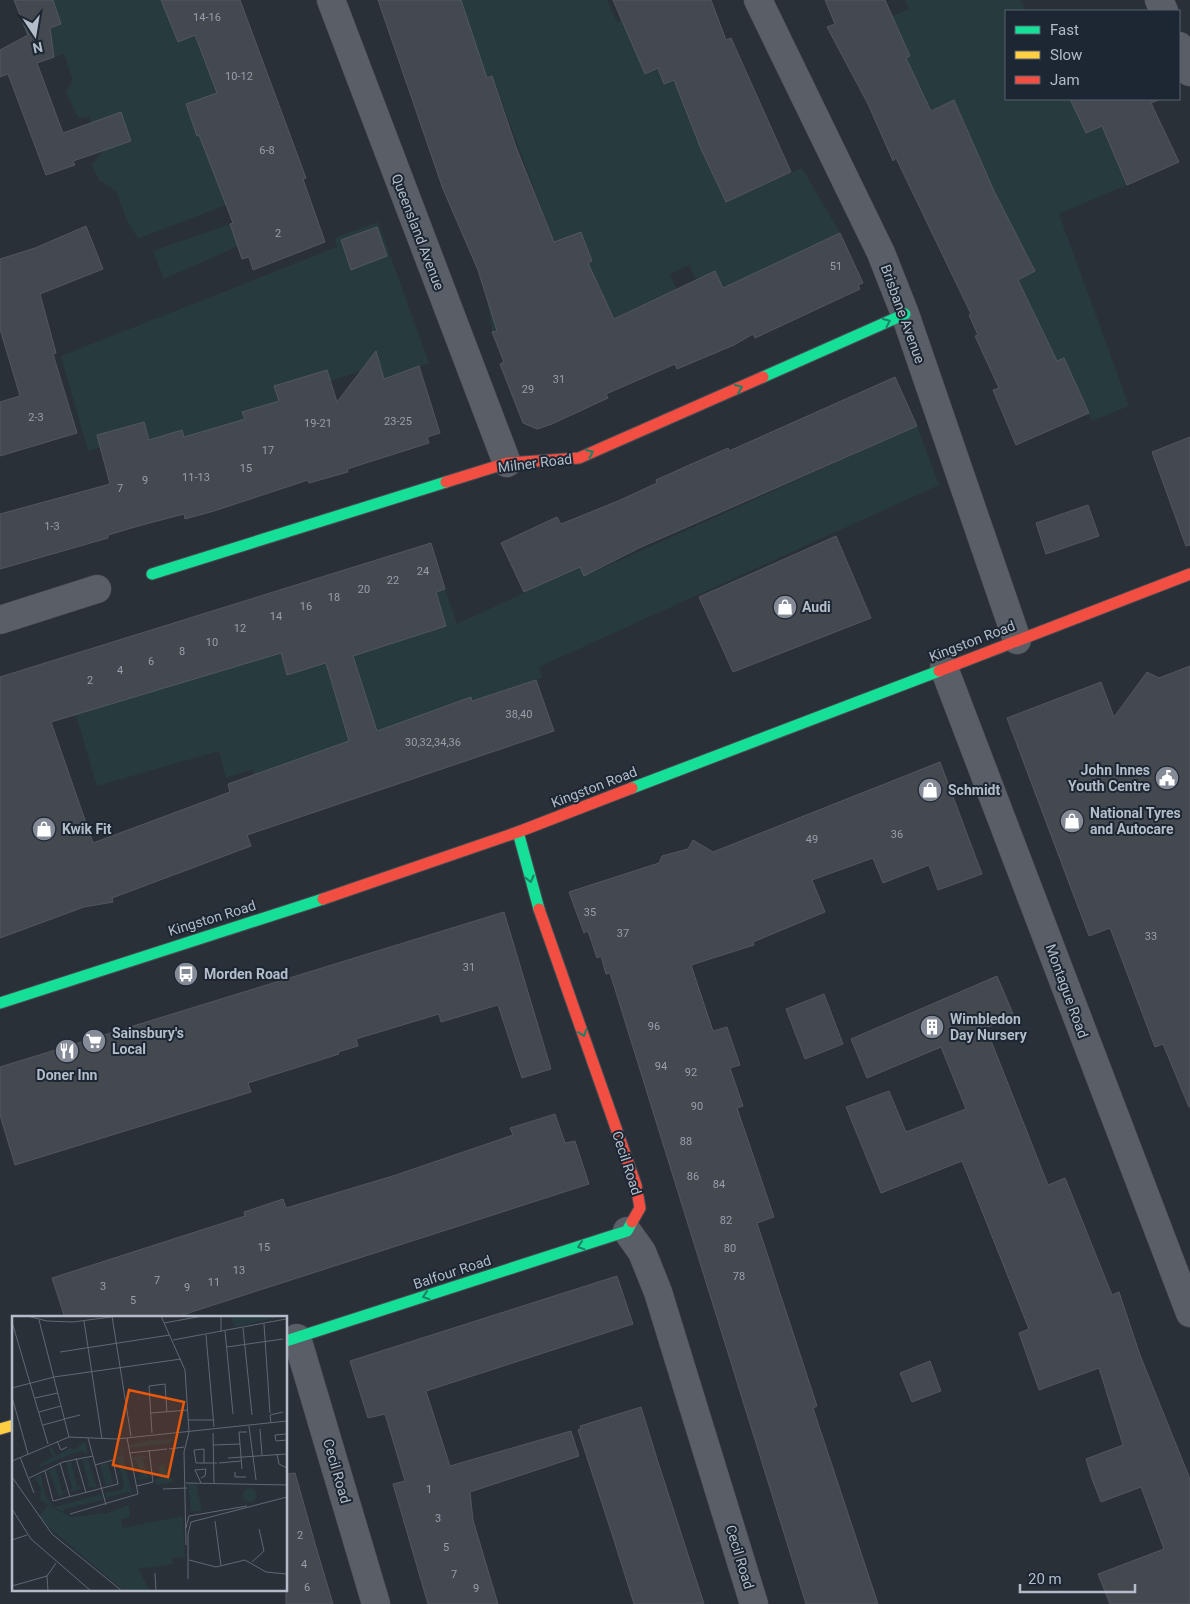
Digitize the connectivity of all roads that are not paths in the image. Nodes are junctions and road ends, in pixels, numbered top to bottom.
1 (331, 0) edge
2 (758, 0) edge
3 (1180, 48) edge
4 (1190, 72) edge
5 (905, 314) junction
6 (507, 463) junction
7 (152, 574) dead end
8 (1190, 574) edge
9 (97, 589) dead end
10 (0, 620) edge
11 (1017, 640) junction
12 (944, 668) junction
13 (518, 832) junction
14 (0, 1003) edge
15 (627, 1231) junction
16 (1190, 1313) edge
17 (292, 1339) edge
18 (376, 1604) edge
19 (754, 1604) edge

1 - 6 street, Queensland Avenue
2 - 5 street, Brisbane Avenue
3 - 4 street
6 -> 5 street, Milner Road
5 - 11 street, Brisbane Avenue
6 - 7 street, Milner Road
8 - 11 street, Kingston Road
9 - 10 street
11 - 12 street, Kingston Road
12 - 13 street, Kingston Road
12 - 16 street, Montague Road
13 - 14 street, Kingston Road
13 -> 15 street, Cecil Road
15 -> 17 street, Balfour Road
15 - 19 street, Cecil Road
17 - 18 street, Cecil Road

